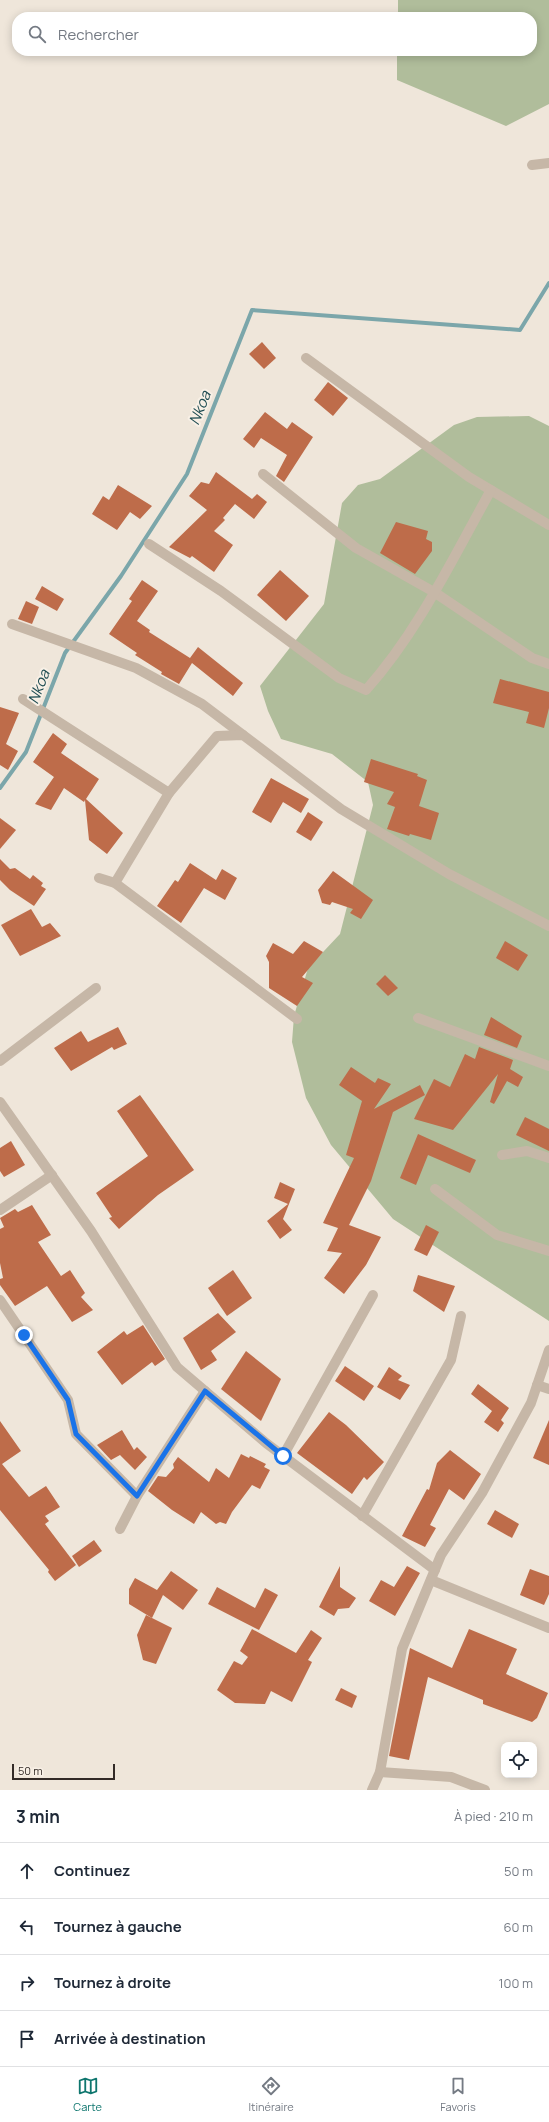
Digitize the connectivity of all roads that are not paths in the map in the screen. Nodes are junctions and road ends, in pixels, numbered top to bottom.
1 (549, 163) edge
2 (532, 165) dead end
3 (306, 358) dead end
4 (263, 474) dead end
5 (491, 490) junction
6 (549, 525) edge
7 (149, 544) dead end
8 (434, 592) junction
9 (12, 624) dead end
10 (549, 664) edge
11 (23, 699) dead end
12 (243, 735) junction
13 (169, 793) junction
14 (99, 878) dead end
15 (115, 883) junction
16 (549, 926) edge
17 (96, 988) dead end
18 (418, 1018) dead end
19 (297, 1019) dead end
20 (0, 1060) edge
21 (549, 1066) edge
22 (0, 1102) edge
23 (502, 1155) dead end
24 (549, 1158) edge
25 (52, 1175) junction
26 (435, 1189) dead end
27 (0, 1210) edge
28 (549, 1251) edge
29 (373, 1296) dead end
30 (0, 1300) edge
31 (461, 1316) dead end
32 (549, 1350) edge
33 (537, 1385) junction
34 (549, 1389) edge
35 (205, 1391) junction
36 (283, 1456) junction
37 (137, 1496) junction
38 (362, 1516) junction
39 (120, 1529) dead end
40 (435, 1570) junction
41 (431, 1580) junction
42 (549, 1628) edge
43 (380, 1772) junction
44 (372, 1790) edge
45 (485, 1790) edge

1 - 2 street
3 - 5 street
4 - 8 street
5 - 6 street
5 - 8 street
7 - 8 street
8 - 10 street
9 - 12 street
11 - 13 street
12 - 13 street
12 - 16 street
13 - 15 street
14 - 15 street
15 - 19 street
17 - 20 street
18 - 21 street
22 - 25 street
23 - 24 street
25 - 27 street
25 - 35 street
26 - 28 street
29 - 36 street
30 - 37 street
31 - 38 street
32 - 33 street
33 - 34 street
33 - 40 street
35 - 36 street
35 - 37 street
36 - 38 street
37 - 39 street
38 - 40 street
40 - 41 street
41 - 42 street
41 - 43 street
43 - 44 street
43 - 45 street

